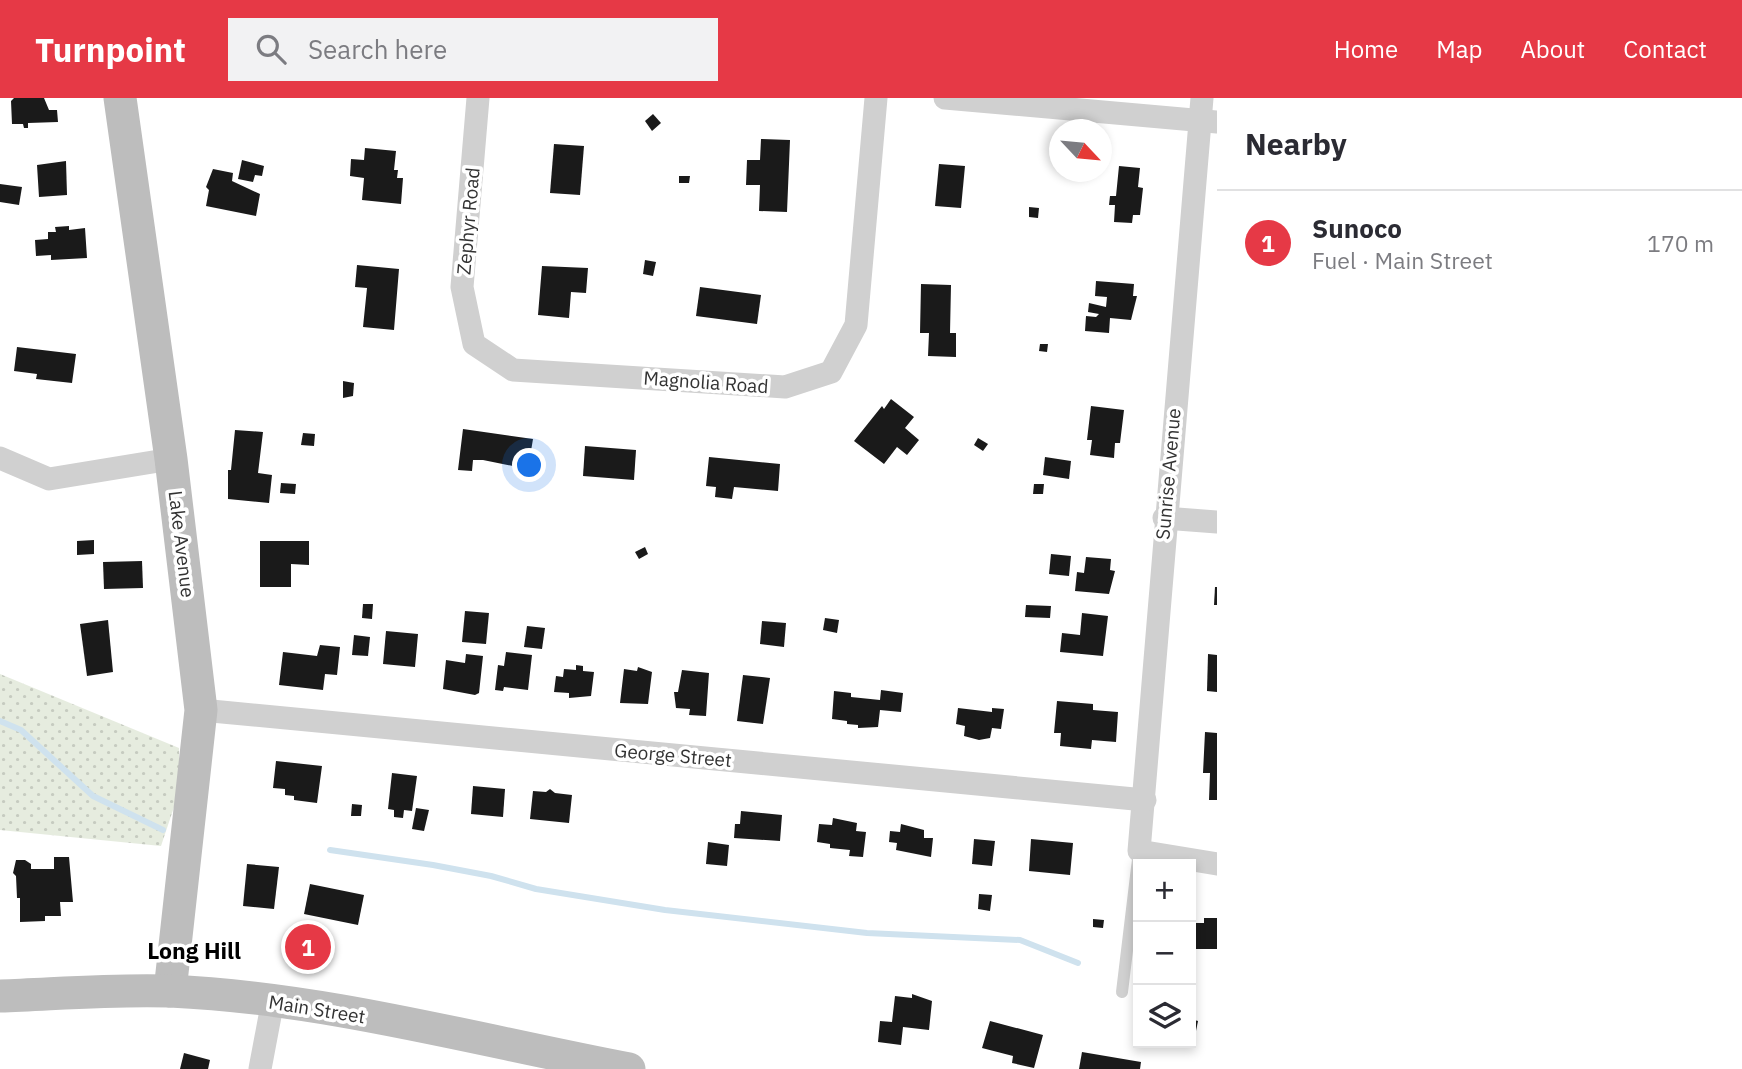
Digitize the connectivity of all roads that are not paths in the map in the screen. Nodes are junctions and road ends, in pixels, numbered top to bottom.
1 (120, 98) edge
2 (478, 98) edge
3 (877, 98) edge
4 (945, 98) edge
5 (1206, 114) edge
6 (474, 344) joint
7 (0, 458) edge
8 (171, 459) junction
9 (1164, 519) junction
10 (1217, 522) edge
11 (201, 710) junction
12 (1145, 800) junction
13 (1139, 851) junction
14 (1217, 864) edge
15 (170, 991) junction
16 (1122, 992) dead end
17 (0, 996) edge
18 (273, 1000) junction
19 (620, 1068) edge
20 (260, 1069) edge

1 - 8 street, Lake Avenue
2 - 6 street, Zephyr Road
3 - 6 street, Magnolia Road
4 - 5 street
5 - 9 street, Sunrise Avenue
7 - 8 street
8 - 11 street, Lake Avenue
9 - 10 street
9 - 12 street, Sunrise Avenue
11 - 12 street, George Street
11 - 15 street, Lake Avenue
12 - 13 street, Sunrise Avenue
13 - 14 street
13 - 16 lane
15 - 17 street, Main Street
15 - 18 street, Main Street
18 - 19 street, Main Street
18 - 20 street

